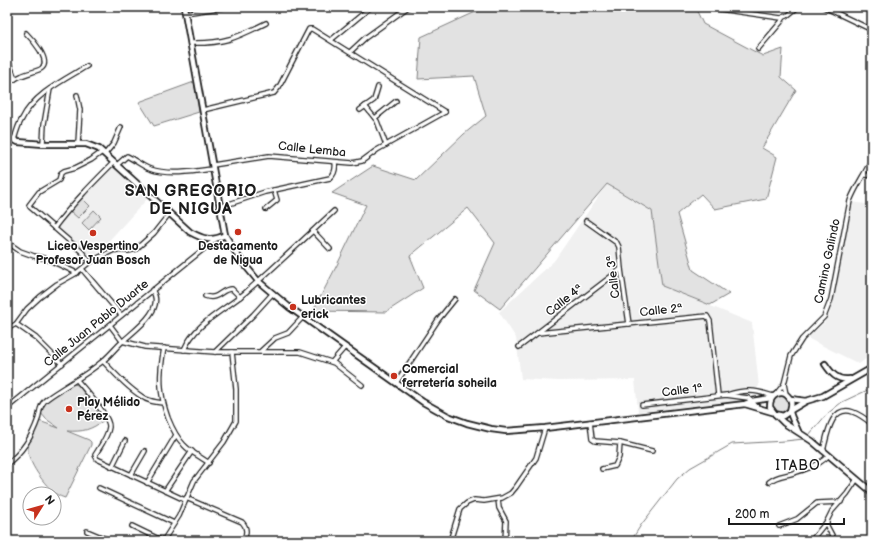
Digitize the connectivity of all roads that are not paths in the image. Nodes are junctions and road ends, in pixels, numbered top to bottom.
1 (184, 7) edge
2 (225, 7) edge
3 (371, 7) edge
4 (408, 7) edge
5 (798, 7) edge
6 (824, 7) edge
7 (718, 8) dead end
8 (831, 9) edge
9 (184, 13) junction
10 (784, 17) junction
11 (266, 23) dead end
12 (872, 30) edge
13 (26, 33) dead end
14 (331, 40) junction
15 (190, 43) junction
16 (758, 49) dead end
17 (350, 52) junction
18 (7, 57) edge
19 (88, 66) dead end
20 (15, 79) junction
21 (7, 84) edge
22 (378, 87) dead end
23 (50, 89) junction
24 (77, 95) dead end
25 (396, 101) dead end
26 (365, 106) junction
27 (203, 110) junction
28 (360, 110) dead end
29 (375, 118) junction
30 (121, 127) dead end
31 (7, 136) edge
32 (14, 140) junction
33 (78, 143) junction
34 (43, 144) junction
35 (386, 145) junction
36 (103, 153) junction
37 (872, 158) edge
38 (335, 162) junction
39 (116, 163) junction
40 (213, 167) junction
41 (865, 175) junction
42 (872, 176) edge
43 (274, 190) junction
44 (220, 207) junction
45 (266, 209) dead end
46 (334, 211) dead end
47 (169, 214) junction
48 (586, 221) dead end
49 (54, 228) junction
50 (313, 231) junction
51 (225, 235) junction
52 (216, 239) junction
53 (7, 242) edge
54 (330, 249) dead end
55 (90, 262) junction
56 (82, 269) junction
57 (621, 269) junction
58 (77, 272) junction
59 (258, 281) junction
60 (152, 290) junction
61 (273, 294) junction
62 (205, 296) dead end
63 (240, 297) junction
64 (455, 300) dead end
65 (121, 315) junction
66 (303, 317) junction
67 (16, 324) junction
68 (629, 324) junction
69 (110, 325) junction
70 (7, 329) edge
71 (538, 333) junction
72 (122, 341) junction
73 (345, 347) junction
74 (519, 347) dead end
75 (164, 348) junction
76 (184, 350) junction
77 (215, 352) junction
78 (232, 352) junction
79 (261, 352) junction
80 (103, 361) junction
81 (332, 362) junction
82 (62, 364) junction
83 (825, 364) dead end
84 (872, 368) edge
85 (851, 379) junction
86 (77, 380) junction
87 (396, 383) junction
88 (784, 384) junction
89 (362, 385) dead end
90 (786, 394) junction
91 (718, 395) junction
92 (726, 395) junction
93 (773, 396) junction
94 (791, 399) junction
95 (752, 401) junction
96 (806, 401) junction
97 (163, 403) junction
98 (745, 404) junction
99 (642, 405) dead end
100 (757, 407) junction
101 (7, 408) edge
102 (790, 411) junction
103 (774, 413) junction
104 (590, 422) junction
105 (872, 424) edge
106 (545, 428) junction
107 (798, 431) junction
108 (176, 435) junction
109 (125, 441) dead end
110 (620, 444) junction
111 (652, 450) dead end
112 (145, 451) dead end
113 (192, 451) junction
114 (823, 451) junction
115 (828, 456) junction
116 (209, 462) junction
117 (7, 464) edge
118 (112, 467) junction
119 (602, 469) dead end
120 (131, 475) junction
121 (857, 479) junction
122 (769, 482) dead end
123 (147, 483) junction
124 (99, 488) dead end
125 (165, 491) junction
126 (872, 492) edge
127 (498, 498) junction
128 (185, 499) junction
129 (841, 502) junction
130 (827, 521) junction
131 (174, 523) junction
132 (132, 526) dead end
133 (779, 526) dead end
134 (87, 531) dead end
135 (111, 541) edge
136 (163, 541) edge
137 (244, 541) edge
138 (450, 541) edge
139 (505, 541) edge
140 (811, 541) edge
141 (834, 541) edge

1 - 9 street
2 - 9 street
3 - 14 street
4 - 17 street
5 - 10 street
6 - 8 street
7 - 10 street
8 - 12 street
9 - 15 street
10 - 16 street
11 - 15 street
13 - 20 street
14 - 17 street
14 - 27 street
15 - 27 street
17 - 35 street, Calle Lemba
18 - 20 street
19 - 23 street
20 - 21 street
22 - 26 street
23 - 32 street
23 - 34 street
24 - 33 street
25 - 29 street
26 - 28 street
26 - 29 street
27 - 40 street
29 - 35 street
30 - 36 street
31 - 32 street
32 - 34 street
33 - 34 street
33 - 36 street
35 - 38 street, Calle Lemba
36 - 39 street
36 - 49 street
37 - 41 street, Camino Galindo
38 - 40 street, Calle Lemba
38 - 43 street
39 - 40 street, Calle Lemba
39 - 47 street
39 - 49 street
40 - 44 street
41 - 42 street
41 - 88 street, Camino Galindo
43 - 44 street
43 - 45 street
44 - 51 street
46 - 50 street
47 - 52 street
47 - 55 street
48 - 57 street, Calle 3ª
49 - 55 street
50 - 54 street
50 - 59 street
51 - 52 street
51 - 59 street
52 - 60 street, Calle Juan Pablo Duarte
53 - 58 street
55 - 56 street
56 - 58 street
56 - 65 street
57 - 68 street, Calle 3ª
57 - 71 street, Calle 4ª
58 - 67 street
59 - 61 street
59 - 63 street
60 - 65 street, Calle Juan Pablo Duarte
60 - 72 street
61 - 66 street
61 - 77 street
62 - 63 street
63 - 76 street
64 - 87 street
65 - 69 street, Calle Juan Pablo Duarte
66 - 73 street
66 - 79 street
67 - 70 street
67 - 82 street
68 - 71 street, Calle 2ª
68 - 91 street, Calle 2ª
69 - 72 street
69 - 82 street, Calle Juan Pablo Duarte
71 - 74 street, Calle 4ª
72 - 75 street
72 - 80 street
73 - 81 street
73 - 87 street
75 - 76 street
75 - 97 street
76 - 77 street
77 - 78 street
78 - 79 street
78 - 116 street
79 - 81 street
80 - 86 street
80 - 97 street
81 - 89 street
82 - 101 street, Calle Juan Pablo Duarte
83 - 85 street
84 - 85 street
85 - 96 street
86 - 117 street
86 - 118 street
87 - 106 street
88 - 90 street, Camino Galindo
88 - 93 street, Camino Galindo
90 - 93 street
90 - 94 street
91 - 92 street, Calle 1ª
91 - 99 street, Calle 1ª
92 - 93 street, Calle 1ª
92 - 95 street, Calle 1ª
93 - 95 street
93 - 103 street
94 - 96 street
94 - 102 street
95 - 98 street
95 - 100 street
96 - 102 street
97 - 108 street
98 - 100 street
98 - 104 street
100 - 103 street
102 - 103 street
102 - 107 street
103 - 107 street
104 - 106 street
104 - 110 street
105 - 114 street
106 - 127 street
107 - 114 street
108 - 113 street
108 - 123 street
109 - 118 street
110 - 111 street
110 - 119 street
112 - 120 street
113 - 116 street
113 - 125 street
114 - 115 street
115 - 121 street
115 - 122 street
116 - 128 street
118 - 120 street
120 - 123 street
121 - 126 street
121 - 129 street
123 - 125 street
124 - 131 street
125 - 128 street
127 - 138 street
127 - 139 street
128 - 131 street
128 - 137 street
129 - 130 street
129 - 133 street
130 - 140 street
130 - 141 street
131 - 136 street
132 - 136 street
134 - 135 street

